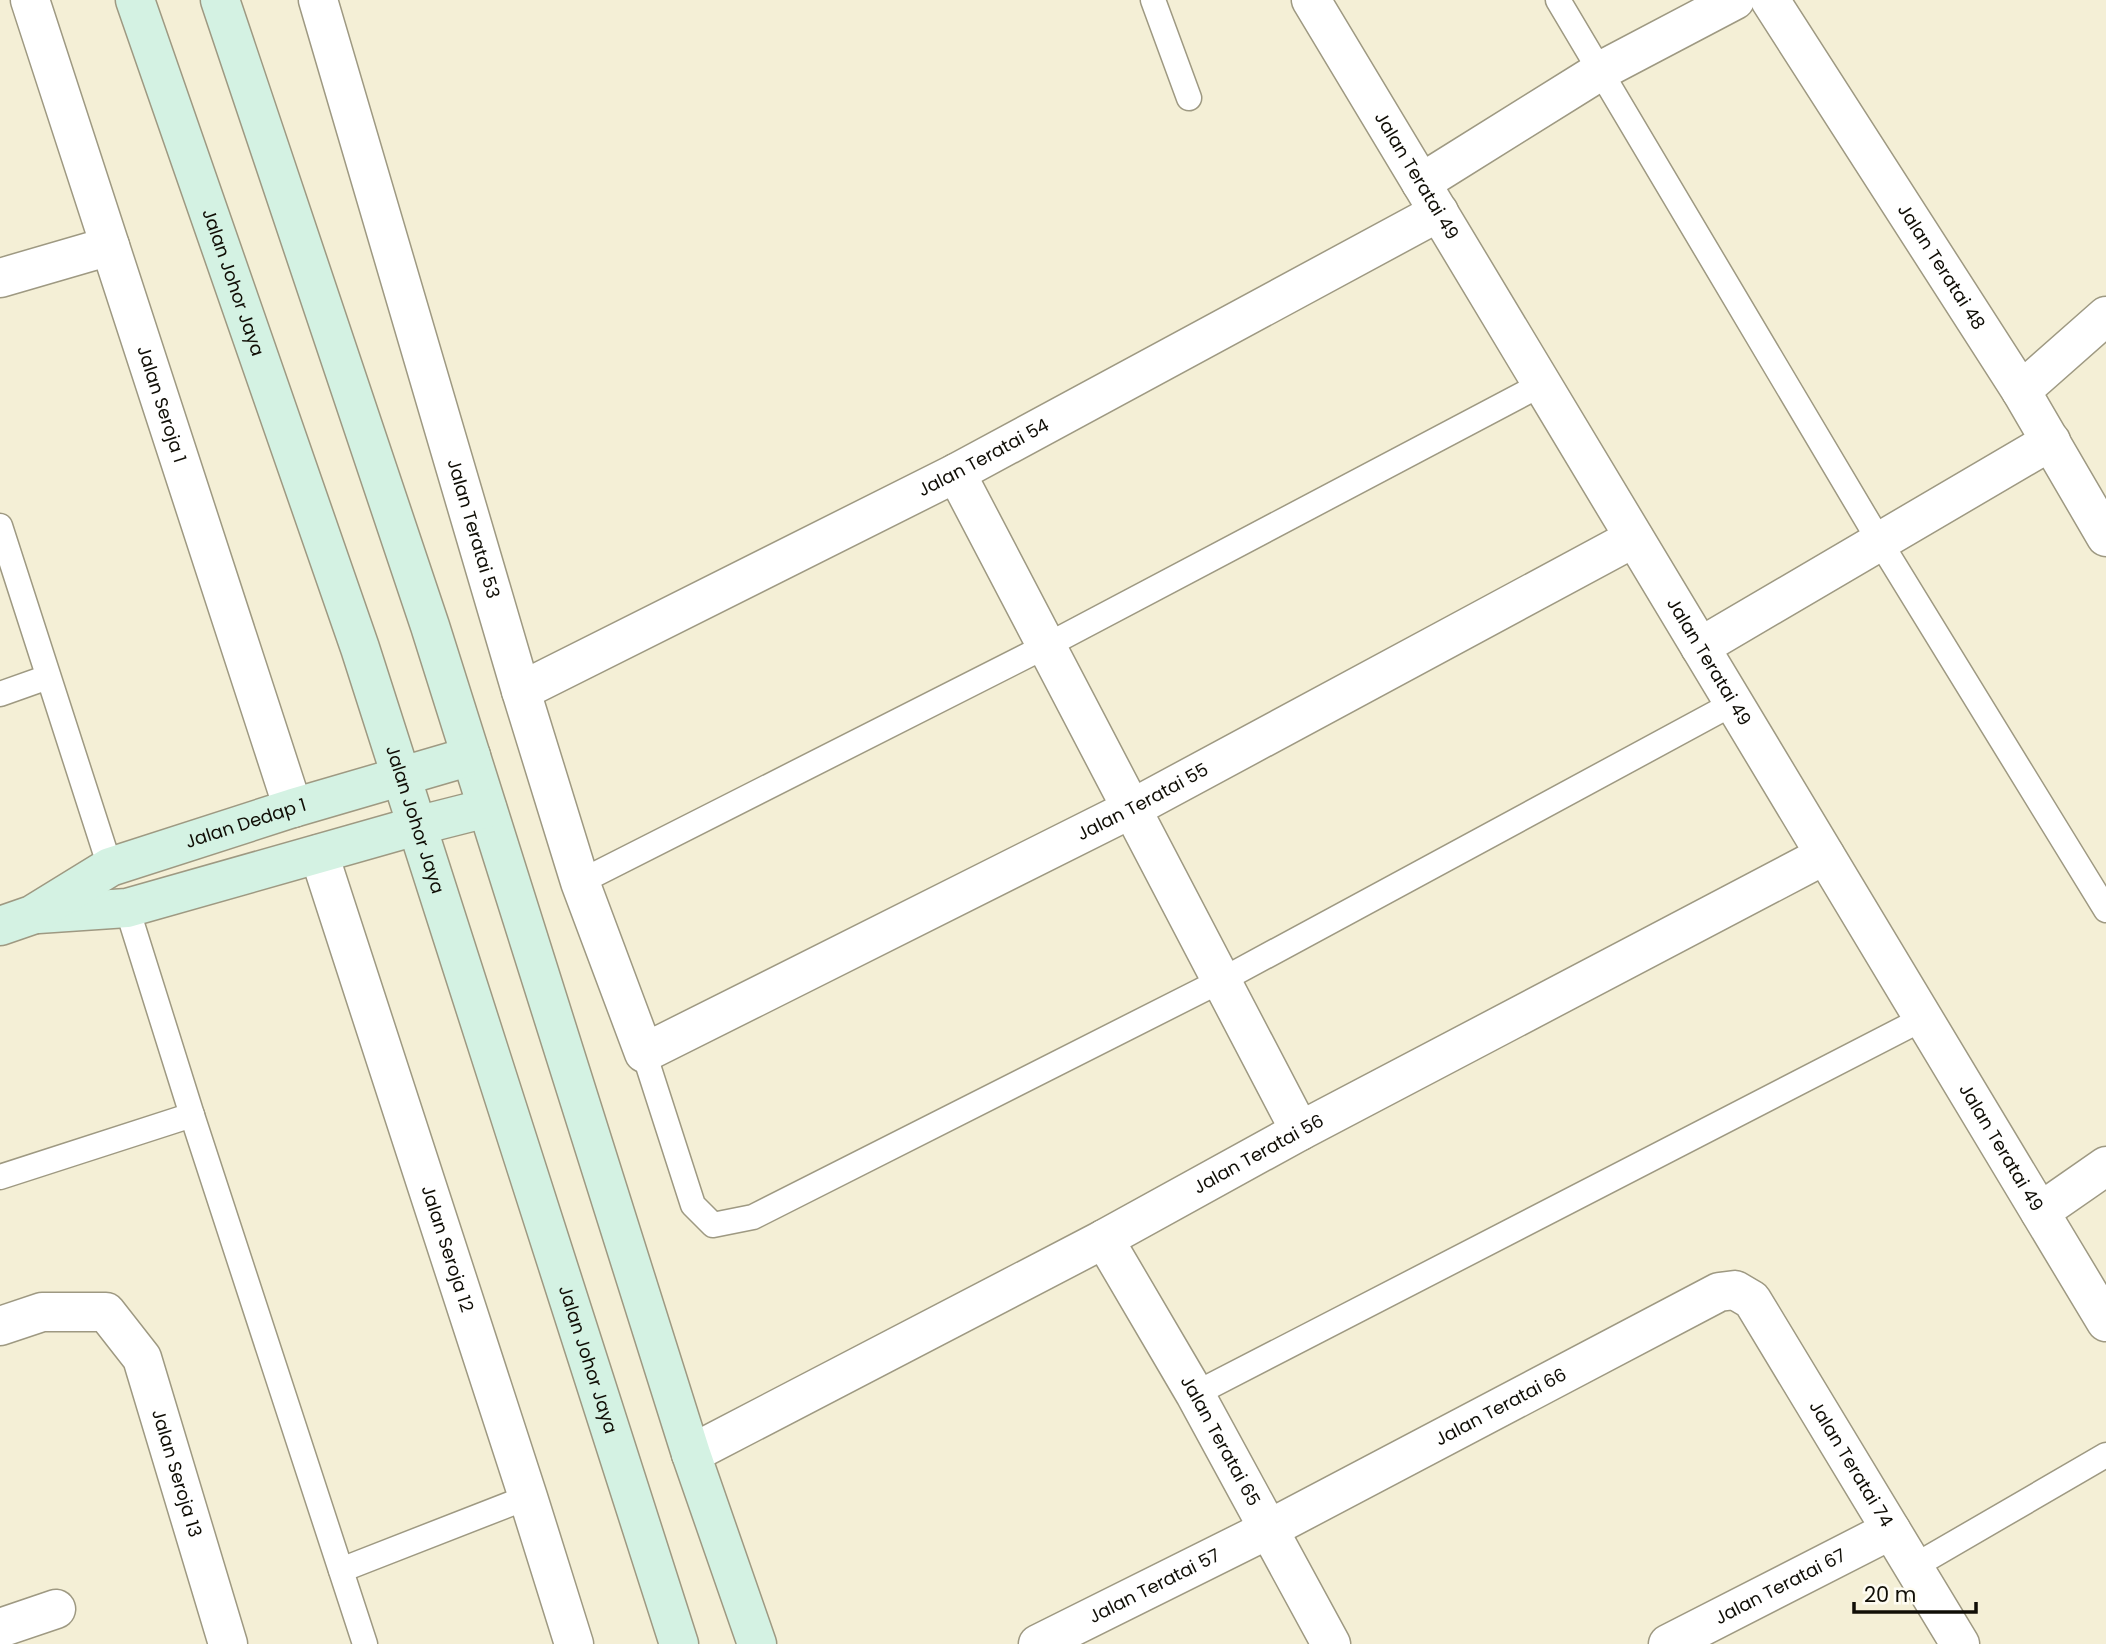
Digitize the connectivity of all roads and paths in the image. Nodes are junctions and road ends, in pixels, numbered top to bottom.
1 (30, 0) edge
2 (135, 0) edge
3 (220, 0) edge
4 (318, 0) edge
5 (1153, 0) edge
6 (1311, 0) edge
7 (1558, 0) edge
8 (1735, 0) edge
9 (1770, 0) edge
10 (1602, 71) junction
11 (1189, 98) dead end
12 (1430, 197) junction
13 (110, 246) junction
14 (0, 278) edge
15 (2106, 316) edge
16 (1542, 384) junction
17 (2021, 391) junction
18 (2051, 442) junction
19 (956, 473) junction
20 (0, 526) edge
21 (2106, 537) edge
22 (1634, 538) junction
23 (1880, 542) junction
24 (1046, 646) junction
25 (1700, 647) junction
26 (48, 677) junction
27 (520, 691) junction
28 (0, 694) edge
29 (1734, 703) junction
30 (471, 756) junction
31 (401, 775) junction
32 (293, 808) junction
33 (487, 808) junction
34 (1131, 808) junction
35 (416, 826) junction
36 (319, 854) junction
37 (1825, 855) junction
38 (110, 867) junction
39 (580, 882) junction
40 (127, 908) junction
41 (2106, 909) edge
42 (16, 921) edge
43 (1222, 980) junction
44 (1924, 1018) junction
45 (644, 1053) junction
46 (192, 1115) junction
47 (1300, 1131) junction
48 (2106, 1166) edge
49 (0, 1177) edge
50 (2040, 1212) junction
51 (1104, 1239) junction
52 (1735, 1290) joint
53 (2106, 1322) edge
54 (0, 1326) edge
55 (1195, 1394) junction
56 (691, 1454) junction
57 (2106, 1455) edge
58 (528, 1497) junction
59 (1269, 1529) junction
60 (1891, 1530) junction
61 (1913, 1567) junction
62 (341, 1570) junction
63 (56, 1609) dead end
64 (0, 1628) edge
65 (228, 1644) edge
66 (365, 1644) edge
67 (574, 1644) edge
68 (678, 1644) edge
69 (757, 1644) edge
70 (1038, 1644) edge
71 (1331, 1644) edge
72 (1668, 1644) edge
73 (1959, 1644) edge

1 - 13 street, Jalan Seroja 1
2 - 31 main road, Jalan Johor Jaya
3 - 30 main road
4 - 27 street, Jalan Teratai 53
5 - 11 lane
6 - 12 street, Jalan Teratai 49
7 - 10 lane
8 - 10 street, Jalan Teratai 54
9 - 17 street, Jalan Teratai 48
10 - 12 street, Jalan Teratai 54
10 - 23 lane
12 - 16 street, Jalan Teratai 49
12 - 19 street, Jalan Teratai 54
13 - 14 street
13 - 32 street, Jalan Seroja 1
15 - 17 street
16 - 22 street, Jalan Teratai 49
16 - 24 lane
17 - 18 street, Jalan Teratai 48
18 - 21 street, Jalan Teratai 48
18 - 23 street
19 - 24 street
19 - 27 street, Jalan Teratai 54
20 - 26 lane
22 - 25 street, Jalan Teratai 49
22 - 34 street, Jalan Teratai 55
23 - 25 street
23 - 41 lane
24 - 34 street
24 - 39 lane
25 - 29 street, Jalan Teratai 49
26 - 28 lane
26 - 38 lane
27 - 39 street, Jalan Teratai 53
29 - 37 street, Jalan Teratai 49
29 - 43 lane
30 - 31 main road, Jalan Dedap 1
30 - 33 main road
31 - 32 main road, Jalan Dedap 1
31 - 35 main road, Jalan Johor Jaya
32 - 38 main road, Jalan Dedap 1
33 - 35 main road, Jalan Dedap 1
33 - 56 main road
34 - 43 street
34 - 45 street, Jalan Teratai 55
35 - 36 main road, Jalan Dedap 1
35 - 68 main road, Jalan Johor Jaya
36 - 40 main road, Jalan Dedap 1
36 - 58 street, Jalan Seroja 12
37 - 44 street, Jalan Teratai 49
37 - 47 street, Jalan Teratai 56
38 - 42 main road, Jalan Dedap 1
39 - 45 street, Jalan Teratai 53
40 - 42 main road, Jalan Dedap 1
40 - 46 lane
43 - 45 lane
43 - 47 street
44 - 50 street, Jalan Teratai 49
44 - 55 lane
46 - 49 lane
46 - 62 lane
47 - 51 street, Jalan Teratai 56
48 - 50 street
50 - 53 street, Jalan Teratai 49
51 - 55 street, Jalan Teratai 65
51 - 56 street, Jalan Teratai 56
52 - 59 street, Jalan Teratai 66
52 - 60 street, Jalan Teratai 74
54 - 65 street, Jalan Seroja 13
55 - 59 street, Jalan Teratai 65
56 - 69 main road
57 - 61 lane
58 - 62 lane
58 - 67 street, Jalan Seroja 12
59 - 70 street, Jalan Teratai 57
59 - 71 street, Jalan Teratai 65
60 - 61 street, Jalan Teratai 74
60 - 72 street, Jalan Teratai 67
61 - 73 street, Jalan Teratai 74
62 - 66 lane
63 - 64 street

